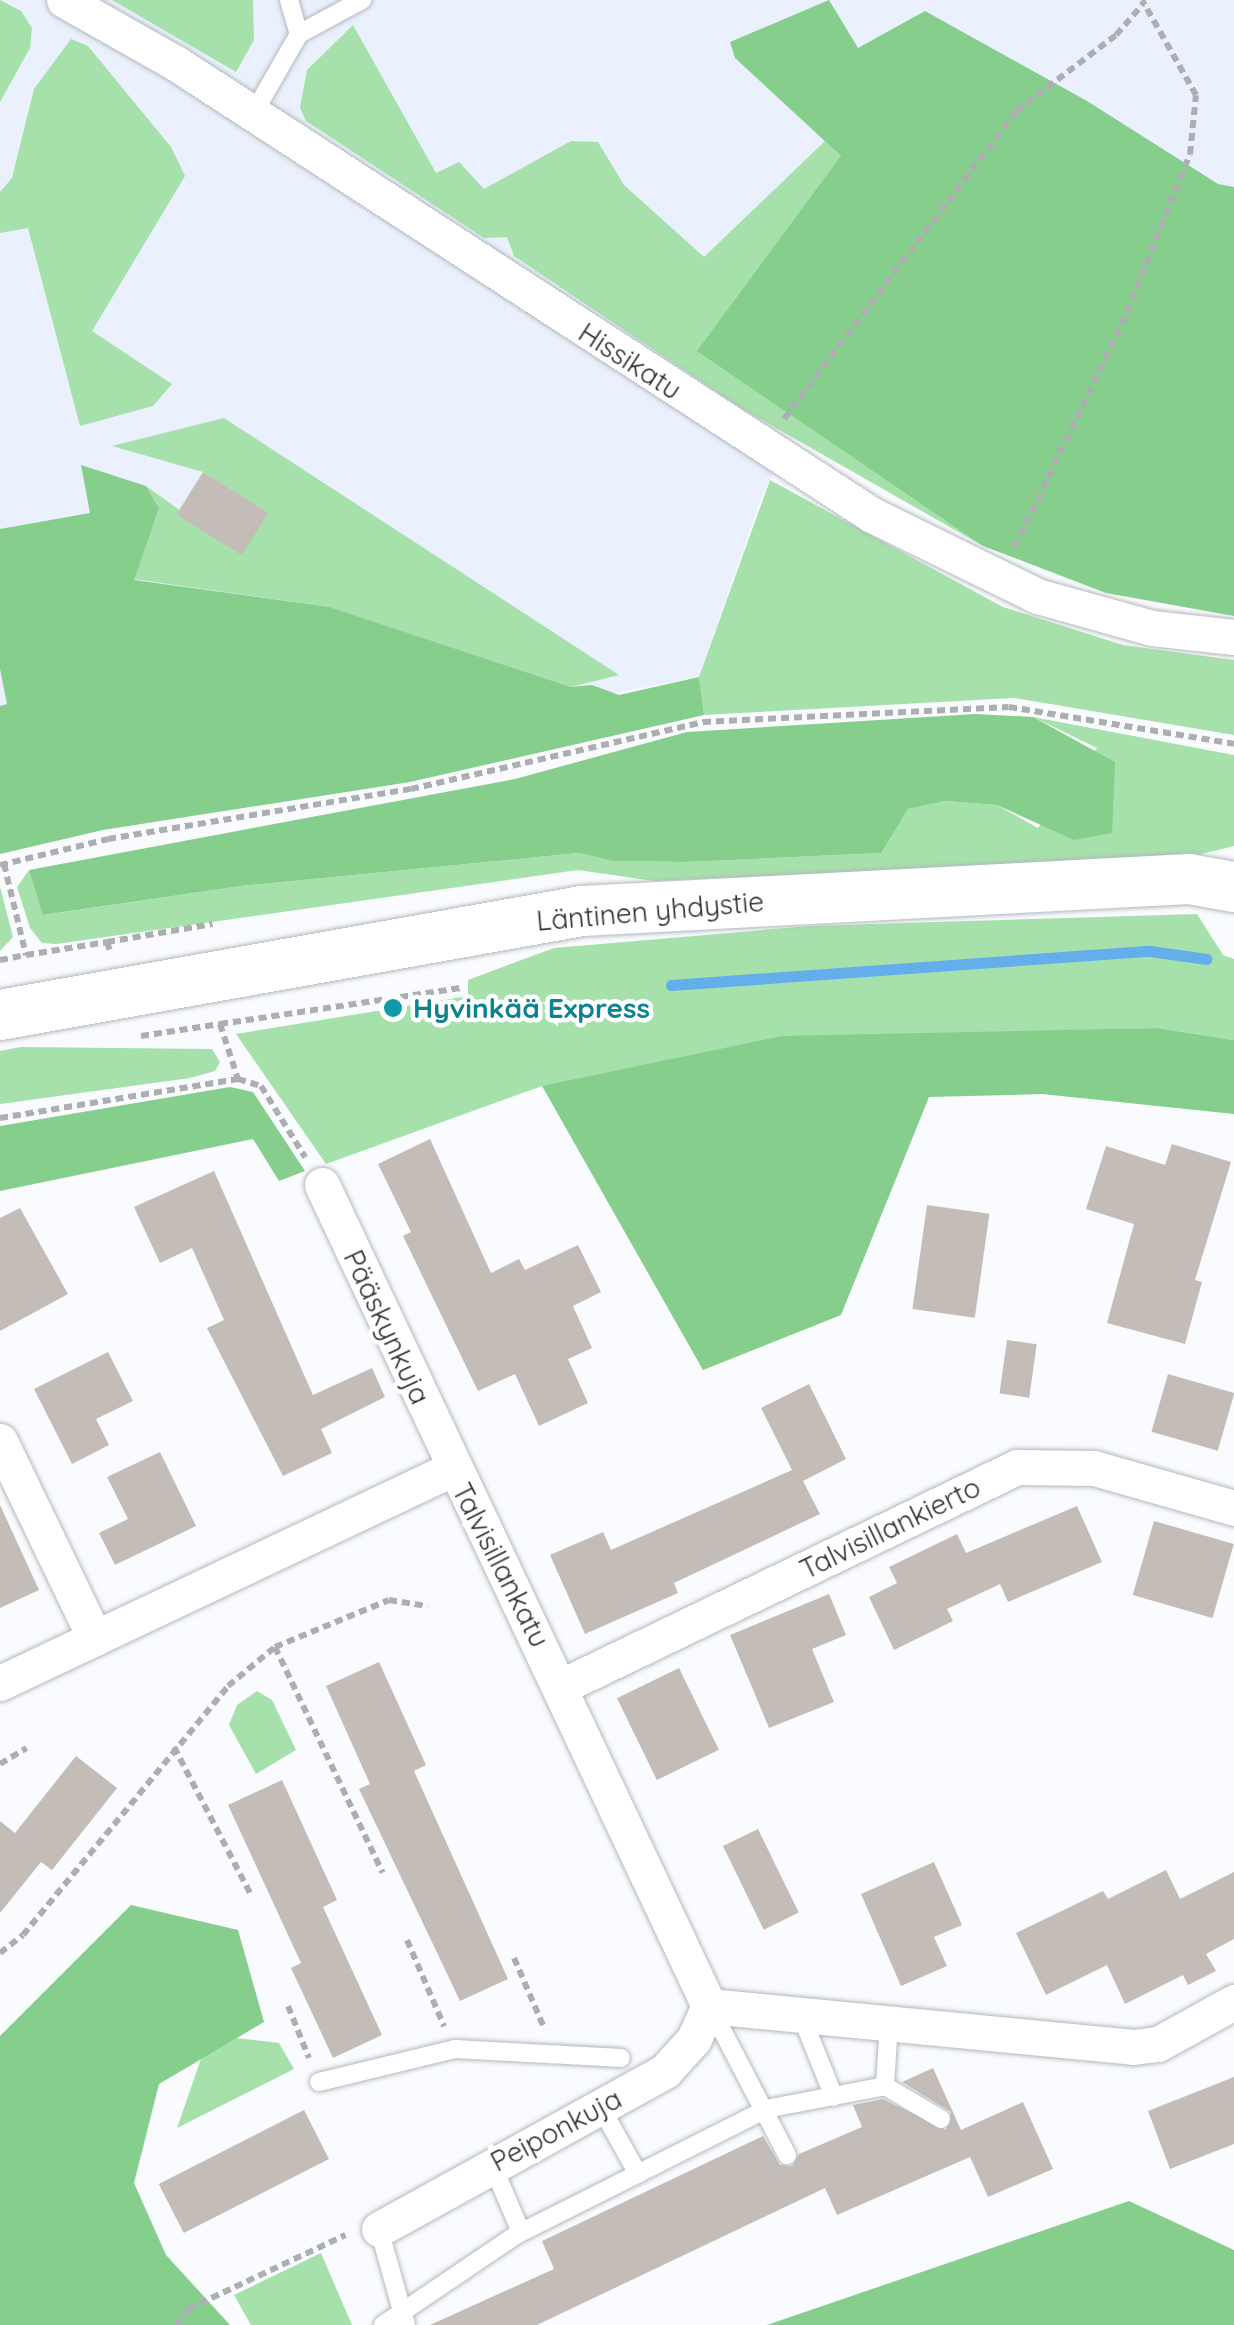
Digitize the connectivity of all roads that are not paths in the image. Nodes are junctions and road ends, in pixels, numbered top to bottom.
1 (64, 0) edge
2 (288, 0) edge
3 (362, 0) edge
4 (300, 34) junction
5 (253, 114) junction
6 (1234, 636) edge
7 (1219, 876) edge
8 (0, 1015) edge
9 (322, 1185) road end
10 (0, 1441) edge
11 (452, 1470) junction
12 (1234, 1508) edge
13 (94, 1638) junction
14 (0, 1683) edge
15 (562, 1686) junction
16 (1234, 2002) edge
17 (710, 2006) junction
18 (800, 2014) junction
19 (889, 2023) junction
20 (621, 2058) dead end
21 (318, 2082) road end
22 (886, 2086) junction
23 (834, 2096) junction
24 (600, 2106) junction
25 (766, 2109) junction
26 (941, 2119) dead end
27 (787, 2155) dead end
28 (492, 2164) junction
29 (638, 2174) junction
30 (379, 2229) joint
31 (521, 2232) junction
32 (397, 2322) edge

1 - 5 street, Hissikatu
2 - 4 lane
3 - 4 lane
4 - 5 lane
5 - 6 street, Hissikatu
7 - 8 main road, Läntinen yhdystie
9 - 11 street, Pääskynkuja
10 - 13 street
11 - 13 street, Talvisillankatu
11 - 15 street, Talvisillankatu
12 - 15 street, Talvisillankierto
13 - 14 street, Talvisillankatu
15 - 17 street, Talvisillankatu
16 - 19 street
17 - 18 street
17 - 24 street, Peiponkuja
17 - 25 lane
18 - 19 street
18 - 23 lane
19 - 22 lane
20 - 21 lane
22 - 23 lane
22 - 26 lane
23 - 25 lane
24 - 28 street, Peiponkuja
24 - 29 lane
25 - 27 lane
25 - 29 lane
28 - 30 street, Peiponkuja
28 - 31 lane
29 - 31 lane
30 - 32 lane
31 - 32 lane

